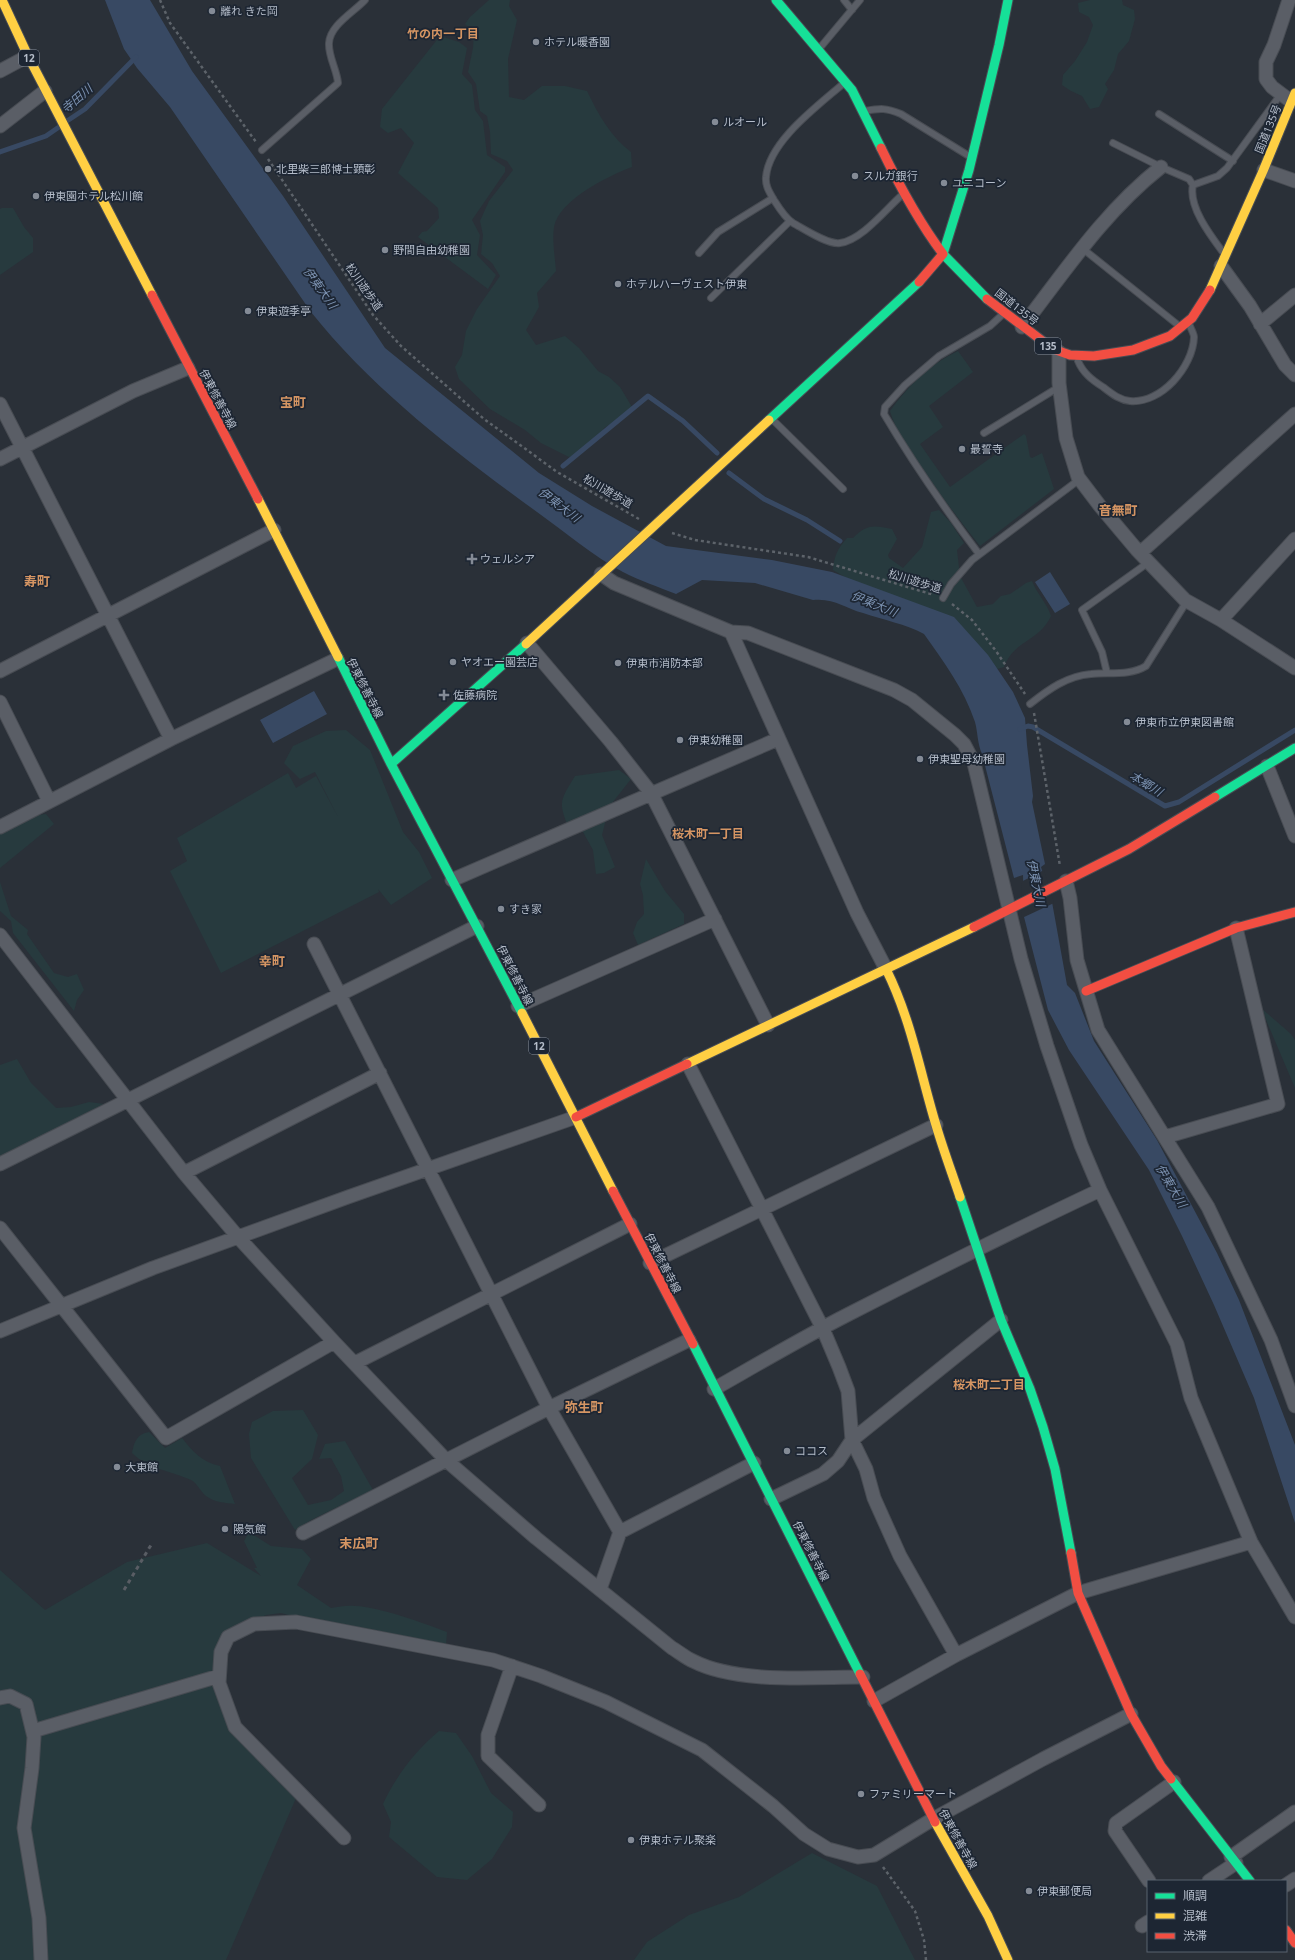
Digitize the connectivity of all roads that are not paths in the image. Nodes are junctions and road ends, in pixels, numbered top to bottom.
1 (2, 0) edge
2 (365, 0) edge
3 (776, 0) edge
4 (844, 0) edge
5 (860, 0) edge
6 (1008, 0) edge
7 (1289, 0) edge
8 (852, 10) junction
9 (818, 51) junction
10 (28, 56) junction
11 (0, 71) edge
12 (846, 82) junction
13 (45, 91) junction
14 (1289, 96) edge
15 (862, 111) junction
16 (1158, 114) dead end
17 (0, 126) edge
18 (1113, 143) dead end
19 (262, 150) road end
20 (972, 158) junction
21 (1233, 161) junction
22 (1161, 167) junction
23 (1264, 170) junction
24 (1295, 181) edge
25 (1193, 185) junction
26 (904, 194) junction
27 (773, 198) junction
28 (790, 220) junction
29 (1082, 248) junction
30 (699, 253) dead end
31 (942, 254) junction
32 (1223, 261) junction
33 (1295, 295) edge
34 (711, 298) dead end
35 (1004, 313) junction
36 (1188, 321) junction
37 (1260, 324) junction
38 (1022, 327) junction
39 (1181, 327) junction
40 (1059, 352) junction
41 (1076, 356) junction
42 (188, 368) junction
43 (1295, 375) edge
44 (1059, 386) junction
45 (0, 404) edge
46 (1295, 414) edge
47 (771, 418) junction
48 (984, 434) dead end
49 (23, 448) junction
50 (0, 459) edge
51 (1080, 479) junction
52 (843, 489) dead end
53 (274, 530) junction
54 (1295, 539) edge
55 (979, 554) junction
56 (1144, 557) junction
57 (604, 571) junction
58 (943, 598) road end
59 (1187, 601) junction
60 (108, 616) junction
61 (1221, 620) junction
62 (731, 632) junction
63 (527, 642) junction
64 (337, 659) junction
65 (1295, 668) edge
66 (0, 671) edge
67 (1107, 673) junction
68 (0, 702) edge
69 (1030, 704) road end
70 (171, 739) junction
71 (778, 739) junction
72 (1295, 748) edge
73 (391, 764) junction
74 (1267, 766) junction
75 (651, 793) junction
76 (49, 801) junction
77 (0, 827) edge
78 (1295, 836) edge
79 (452, 880) junction
80 (1063, 883) junction
81 (1012, 907) junction
82 (1295, 912) edge
83 (715, 919) junction
84 (477, 926) junction
85 (1236, 928) junction
86 (0, 935) edge
87 (314, 944) dead end
88 (886, 969) junction
89 (1086, 991) junction
90 (339, 993) junction
91 (518, 1006) junction
92 (768, 1025) junction
93 (688, 1064) junction
94 (380, 1073) junction
95 (127, 1101) junction
96 (576, 1117) junction
97 (936, 1125) junction
98 (1165, 1138) junction
99 (0, 1164) edge
100 (428, 1168) junction
101 (184, 1174) junction
102 (1100, 1190) junction
103 (761, 1208) junction
104 (630, 1224) junction
105 (0, 1228) edge
106 (238, 1237) junction
107 (977, 1249) junction
108 (650, 1263) junction
109 (492, 1294) junction
110 (60, 1306) junction
111 (1001, 1320) junction
112 (823, 1329) junction
113 (0, 1331) edge
114 (689, 1340) junction
115 (334, 1342) junction
116 (355, 1363) junction
117 (714, 1389) junction
118 (1295, 1406) edge
119 (549, 1408) junction
120 (852, 1440) junction
121 (446, 1460) junction
122 (754, 1463) junction
123 (771, 1499) junction
124 (620, 1532) junction
125 (303, 1533) dead end
126 (1251, 1542) junction
127 (600, 1589) junction
128 (1078, 1593) junction
129 (1295, 1617) edge
130 (956, 1655) junction
131 (512, 1666) junction
132 (219, 1676) junction
133 (863, 1677) junction
134 (0, 1698) edge
135 (874, 1701) junction
136 (1131, 1714) junction
137 (33, 1731) junction
138 (1174, 1782) junction
139 (540, 1805) dead end
140 (1295, 1812) edge
141 (933, 1819) junction
142 (344, 1838) dead end
143 (1233, 1860) junction
144 (1148, 1880) edge
145 (1210, 1880) edge
146 (1249, 1880) edge
147 (1287, 1931) edge
148 (1295, 1943) edge
149 (41, 1960) edge
150 (1008, 1960) edge

1 - 10 main road, 伊東修善寺線 / 12
2 - 19 lane
3 - 9 main road, 国道135号
4 - 8 lane
5 - 8 lane
6 - 20 main road
7 - 14 street
8 - 9 lane
9 - 12 main road, 国道135号
10 - 11 street
10 - 13 main road, 伊東修善寺線 / 12
12 - 15 main road, 国道135号
12 - 27 lane
13 - 17 street
13 - 42 main road, 伊東修善寺線 / 12
14 - 21 lane
14 - 23 main road, 国道135号 / 135
15 - 20 lane
15 - 26 main road, 国道135号
16 - 21 lane
18 - 22 lane
20 - 31 main road
21 - 25 lane
22 - 25 lane
22 - 29 street
23 - 24 street
23 - 32 main road, 国道135号 / 135
25 - 32 lane
26 - 28 lane
26 - 31 main road, 国道135号
27 - 28 lane
27 - 30 lane
28 - 34 lane
29 - 38 street
29 - 39 lane
31 - 35 main road, 国道135号 / 135
31 - 47 main road
32 - 36 main road, 国道135号 / 135
32 - 37 street
33 - 37 street
35 - 38 main road, 国道135号 / 135
35 - 55 lane
36 - 39 main road, 国道135号 / 135
36 - 41 lane
37 - 43 street
38 - 40 main road, 国道135号 / 135
39 - 41 main road, 国道135号 / 135
40 - 41 main road, 国道135号 / 135
40 - 44 street
42 - 49 street
42 - 53 main road, 伊東修善寺線 / 12
44 - 48 lane
44 - 51 street
45 - 49 street
46 - 56 street
47 - 52 lane
47 - 57 main road
49 - 50 street
49 - 60 street
51 - 55 lane
51 - 56 street
53 - 60 street
53 - 64 main road, 伊東修善寺線 / 12
54 - 61 street
55 - 58 lane
56 - 59 street
56 - 67 lane
57 - 62 street
57 - 63 main road
59 - 61 street
59 - 67 lane
60 - 66 street
60 - 70 street
61 - 65 street
62 - 71 street
62 - 81 street
63 - 73 main road
63 - 75 street
64 - 70 street
64 - 73 main road, 伊東修善寺線 / 12
67 - 69 lane
68 - 76 street
70 - 76 street
71 - 75 street
71 - 88 street
72 - 74 main road
73 - 79 main road, 伊東修善寺線 / 12
74 - 78 street
74 - 80 main road
75 - 79 street
75 - 83 street
76 - 77 street
79 - 84 main road, 伊東修善寺線 / 12
80 - 81 main road
80 - 89 street
81 - 88 main road
81 - 102 street
82 - 85 main road
83 - 91 street
83 - 92 street
84 - 90 street
84 - 91 main road, 伊東修善寺線 / 12
85 - 89 main road
85 - 98 street
86 - 95 street
87 - 90 street
88 - 92 main road
88 - 97 main road
89 - 98 street
90 - 94 street
90 - 95 street
91 - 96 main road, 伊東修善寺線 / 12
92 - 93 main road
93 - 96 main road
93 - 103 street
94 - 100 street
94 - 101 street
95 - 99 street
95 - 101 street
96 - 100 street
96 - 104 main road, 伊東修善寺線 / 12
97 - 103 street
97 - 107 main road
98 - 118 street
100 - 106 street
100 - 109 street
101 - 106 street
102 - 107 street
102 - 126 street
103 - 108 street
103 - 112 street
104 - 108 main road, 伊東修善寺線 / 12
104 - 109 street
105 - 110 street
106 - 110 street
106 - 115 street
107 - 111 main road
107 - 112 street
108 - 114 main road, 伊東修善寺線 / 12
109 - 116 street
109 - 119 street
110 - 113 street
110 - 115 street
111 - 120 street
111 - 128 main road
112 - 117 street
112 - 120 street
114 - 117 main road, 伊東修善寺線 / 12
114 - 119 street
115 - 116 street
116 - 121 street
117 - 122 main road, 伊東修善寺線 / 12
119 - 121 street
119 - 124 street
120 - 123 street
120 - 130 street
121 - 125 street
121 - 127 street
122 - 123 main road, 伊東修善寺線 / 12
122 - 124 street
123 - 133 main road, 伊東修善寺線 / 12
124 - 127 street
126 - 128 street
126 - 129 street
127 - 133 street
128 - 130 street
128 - 136 main road
130 - 135 street
131 - 132 street
131 - 139 street
131 - 141 street
132 - 137 street
132 - 142 street
133 - 135 main road, 伊東修善寺線 / 12
134 - 137 street
135 - 141 main road, 伊東修善寺線 / 12
136 - 138 main road
136 - 141 street
137 - 149 street
138 - 143 main road
138 - 144 street
140 - 143 street
141 - 150 main road, 伊東修善寺線 / 12
143 - 145 street
143 - 146 main road
147 - 148 main road

